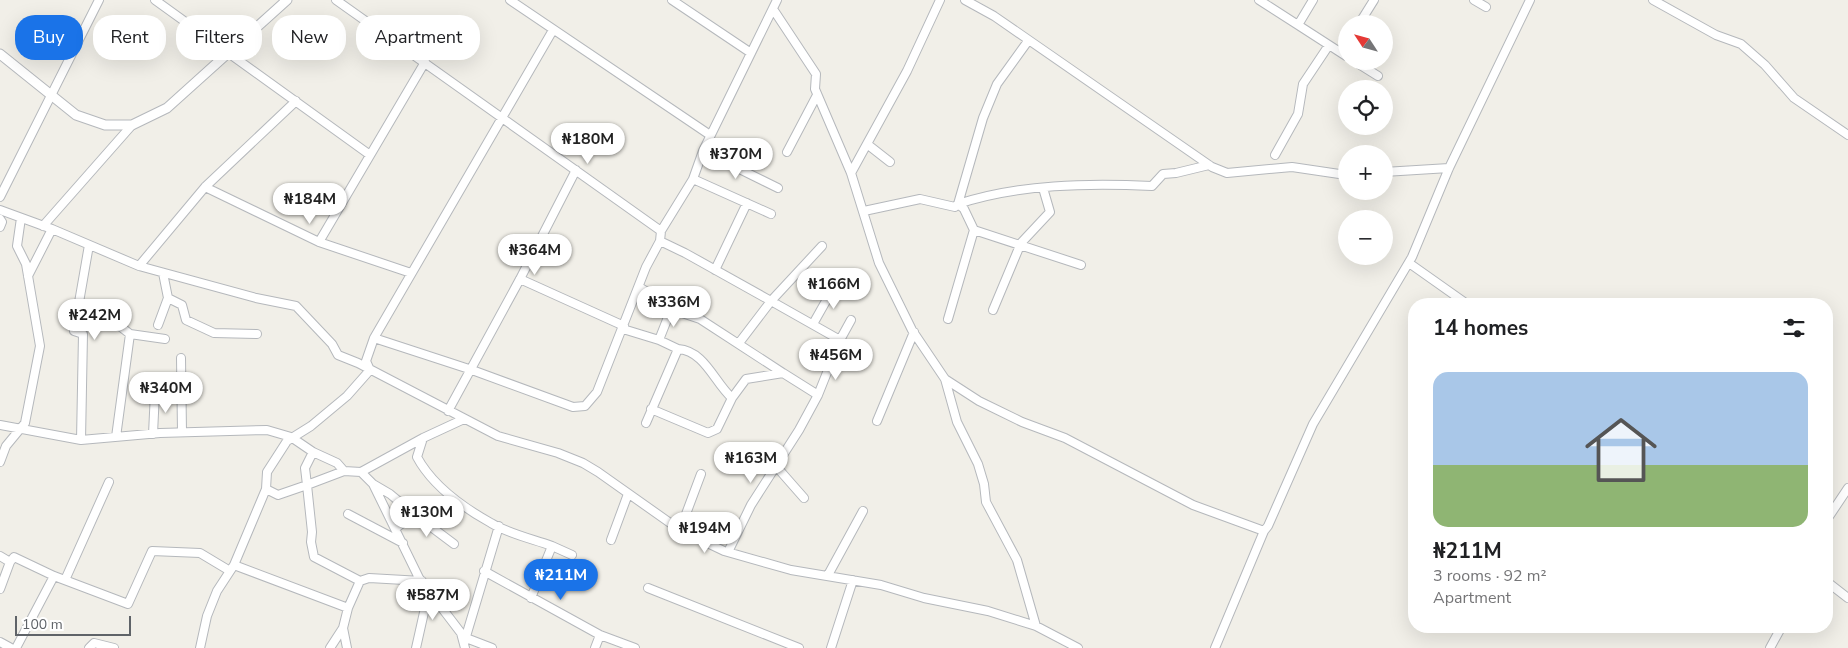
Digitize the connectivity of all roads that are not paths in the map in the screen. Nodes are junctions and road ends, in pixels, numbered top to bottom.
1 (99, 0) edge
2 (155, 0) edge
3 (287, 0) edge
4 (336, 0) edge
5 (510, 0) edge
6 (672, 0) edge
7 (777, 0) edge
8 (940, 0) edge
9 (965, 0) edge
10 (1259, 0) edge
11 (1313, 0) edge
12 (1374, 0) edge
13 (1474, 0) edge
14 (1530, 0) edge
15 (1653, 0) edge
16 (981, 4) edge
17 (1486, 7) dead end
18 (772, 9) junction
19 (176, 15) edge
20 (1365, 15) edge
21 (262, 23) edge
22 (1298, 25) junction
23 (553, 30) junction
24 (1028, 41) junction
25 (1329, 45) junction
26 (1338, 51) edge
27 (751, 53) junction
28 (0, 54) edge
29 (221, 60) edge
30 (239, 60) edge
31 (425, 62) junction
32 (1368, 70) edge
33 (1378, 76) dead end
34 (817, 95) junction
35 (51, 96) junction
36 (296, 101) junction
37 (503, 117) junction
38 (132, 125) junction
39 (710, 135) junction
40 (1848, 135) edge
41 (866, 144) junction
42 (703, 151) junction
43 (787, 152) dead end
44 (370, 155) junction
45 (1275, 155) dead end
46 (890, 162) dead end
47 (1209, 165) junction
48 (1449, 168) junction
49 (576, 170) junction
50 (1393, 171) edge
51 (851, 172) junction
52 (1338, 174) edge
53 (693, 179) junction
54 (205, 187) junction
55 (778, 188) dead end
56 (1043, 188) junction
57 (0, 197) edge
58 (747, 203) junction
59 (958, 204) junction
60 (0, 210) edge
61 (864, 211) junction
62 (772, 214) dead end
63 (21, 218) junction
64 (0, 219) edge
65 (43, 226) junction
66 (0, 227) edge
67 (52, 229) junction
68 (974, 230) junction
69 (661, 231) junction
70 (660, 241) junction
71 (319, 242) junction
72 (89, 244) junction
73 (1020, 245) junction
74 (822, 246) dead end
75 (1409, 263) junction
76 (1081, 265) dead end
77 (139, 266) junction
78 (715, 270) junction
79 (163, 273) junction
80 (412, 273) junction
81 (28, 276) junction
82 (520, 279) junction
83 (835, 285) dead end
84 (639, 287) junction
85 (168, 298) junction
86 (1459, 298) edge
87 (771, 301) junction
88 (672, 308) junction
89 (993, 310) dead end
90 (78, 312) junction
91 (948, 319) dead end
92 (851, 320) dead end
93 (812, 324) junction
94 (158, 325) dead end
95 (623, 328) junction
96 (914, 332) junction
97 (130, 334) junction
98 (256, 334) dead end
99 (374, 338) junction
100 (165, 339) dead end
101 (658, 340) junction
102 (840, 340) junction
103 (739, 344) junction
104 (678, 350) junction
105 (181, 358) dead end
106 (370, 370) junction
107 (472, 370) junction
108 (783, 373) junction
109 (945, 379) junction
110 (156, 392) dead end
111 (818, 395) junction
112 (732, 398) junction
113 (651, 409) junction
114 (448, 411) junction
115 (464, 419) junction
116 (877, 421) dead end
117 (646, 423) dead end
118 (0, 425) edge
119 (19, 430) junction
120 (182, 432) junction
121 (153, 434) junction
122 (116, 437) junction
123 (291, 438) junction
124 (423, 438) junction
125 (81, 440) junction
126 (313, 452) junction
127 (0, 462) edge
128 (775, 465) junction
129 (344, 471) junction
130 (361, 472) junction
131 (702, 474) dead end
132 (109, 482) dead end
133 (373, 484) junction
134 (307, 485) junction
135 (1848, 488) edge
136 (266, 490) junction
137 (628, 494) junction
138 (804, 498) dead end
139 (863, 510) dead end
140 (1833, 510) edge
141 (348, 514) dead end
142 (414, 514) junction
143 (499, 526) junction
144 (396, 528) junction
145 (680, 530) junction
146 (1264, 531) junction
147 (611, 540) dead end
148 (403, 542) junction
149 (454, 544) dead end
150 (552, 546) junction
151 (728, 552) junction
152 (572, 555) dead end
153 (0, 556) edge
154 (10, 562) junction
155 (232, 568) junction
156 (484, 571) junction
157 (828, 575) junction
158 (54, 576) junction
159 (65, 580) junction
160 (853, 580) junction
161 (422, 581) junction
162 (360, 582) junction
163 (1833, 586) edge
164 (648, 588) dead end
165 (0, 589) edge
166 (428, 590) junction
167 (531, 598) junction
168 (1848, 598) edge
169 (348, 608) junction
170 (1036, 626) junction
171 (343, 628) junction
172 (1778, 633) edge
173 (600, 635) junction
174 (0, 642) edge
175 (465, 643) edge
176 (11, 648) edge
177 (16, 648) edge
178 (89, 648) edge
179 (114, 648) edge
180 (200, 648) edge
181 (330, 648) edge
182 (347, 648) edge
183 (416, 648) edge
184 (492, 648) edge
185 (595, 648) edge
186 (635, 648) edge
187 (799, 648) edge
188 (831, 648) edge
189 (1078, 648) edge
190 (1215, 648) edge
191 (1770, 648) edge

1 - 35 street
2 - 19 street
3 - 21 street
4 - 31 street
5 - 23 street
6 - 27 street
7 - 18 street
8 - 41 street
9 - 16 street
10 - 22 street
11 - 22 street
12 - 20 street
13 - 17 street
14 - 48 street
15 - 40 street
16 - 24 street
18 - 27 street
18 - 34 street
22 - 25 street
23 - 37 street
23 - 39 street
24 - 47 street
24 - 59 street
25 - 26 street
25 - 45 street
27 - 39 street
28 - 35 street
29 - 38 street
30 - 36 street
31 - 37 street
31 - 44 street
32 - 33 street
34 - 43 street
34 - 51 street
35 - 38 street
35 - 57 street
36 - 44 street
36 - 54 street
37 - 49 street
37 - 80 street
38 - 65 street
39 - 42 street
41 - 46 street
41 - 51 street
42 - 53 street
42 - 55 street
44 - 71 street
47 - 52 street
47 - 56 street
48 - 50 street
48 - 75 street
49 - 69 street
49 - 82 street
51 - 61 street
53 - 58 street
53 - 69 street
54 - 71 street
54 - 77 street
56 - 59 street
56 - 73 street
58 - 62 street
58 - 78 street
59 - 61 street
59 - 68 street
60 - 63 street
61 - 96 street
63 - 65 street
63 - 81 street
64 - 66 street
65 - 67 street
67 - 72 street
67 - 81 street
68 - 73 street
68 - 91 street
69 - 70 street
70 - 78 street
70 - 84 street
71 - 80 street
72 - 77 street
72 - 90 street
73 - 76 street
73 - 89 street
74 - 87 street
75 - 86 street
75 - 146 street
77 - 79 street
78 - 87 street
79 - 85 street
79 - 106 street
80 - 99 street
81 - 119 street
82 - 95 street
82 - 107 street
83 - 93 street
84 - 88 street
84 - 95 street
85 - 94 street
85 - 98 street
87 - 93 street
87 - 103 street
88 - 101 street
88 - 103 street
90 - 97 street
90 - 125 street
92 - 102 street
93 - 102 street
95 - 101 street
95 - 107 street
96 - 109 street
96 - 116 street
97 - 100 street
97 - 122 street
99 - 106 street
99 - 107 street
101 - 104 street
102 - 111 street
103 - 108 street
104 - 112 street
104 - 113 street
105 - 120 street
106 - 114 street
106 - 123 street
107 - 114 street
108 - 111 street
108 - 112 street
109 - 146 street
109 - 170 street
110 - 121 street
111 - 128 street
112 - 113 street
113 - 117 street
114 - 115 street
115 - 124 street
115 - 137 street
118 - 119 street
119 - 125 street
119 - 127 street
120 - 121 street
120 - 123 street
121 - 122 street
122 - 125 street
123 - 126 street
123 - 136 street
124 - 130 street
124 - 143 street
126 - 129 street
126 - 134 street
128 - 138 street
128 - 151 street
129 - 130 street
129 - 134 street
130 - 133 street
131 - 145 street
132 - 159 street
133 - 142 street
133 - 144 street
134 - 136 street
134 - 162 street
135 - 140 street
136 - 155 street
137 - 145 street
137 - 147 street
139 - 157 street
141 - 148 street
142 - 144 street
142 - 149 street
143 - 150 street
143 - 156 street
144 - 148 street
145 - 151 street
146 - 190 street
148 - 161 street
150 - 152 street
150 - 167 street
151 - 157 street
153 - 154 street
154 - 158 street
154 - 165 street
155 - 159 street
155 - 169 street
155 - 180 street
156 - 167 street
156 - 175 street
157 - 160 street
158 - 159 street
158 - 177 street
160 - 170 street
160 - 188 street
161 - 162 street
161 - 166 street
162 - 169 street
163 - 168 street
164 - 187 street
166 - 175 street
166 - 183 street
167 - 173 street
169 - 171 street
170 - 189 street
171 - 181 street
171 - 182 street
172 - 191 street
173 - 185 street
173 - 186 street
174 - 176 street
175 - 184 street
178 - 179 street

